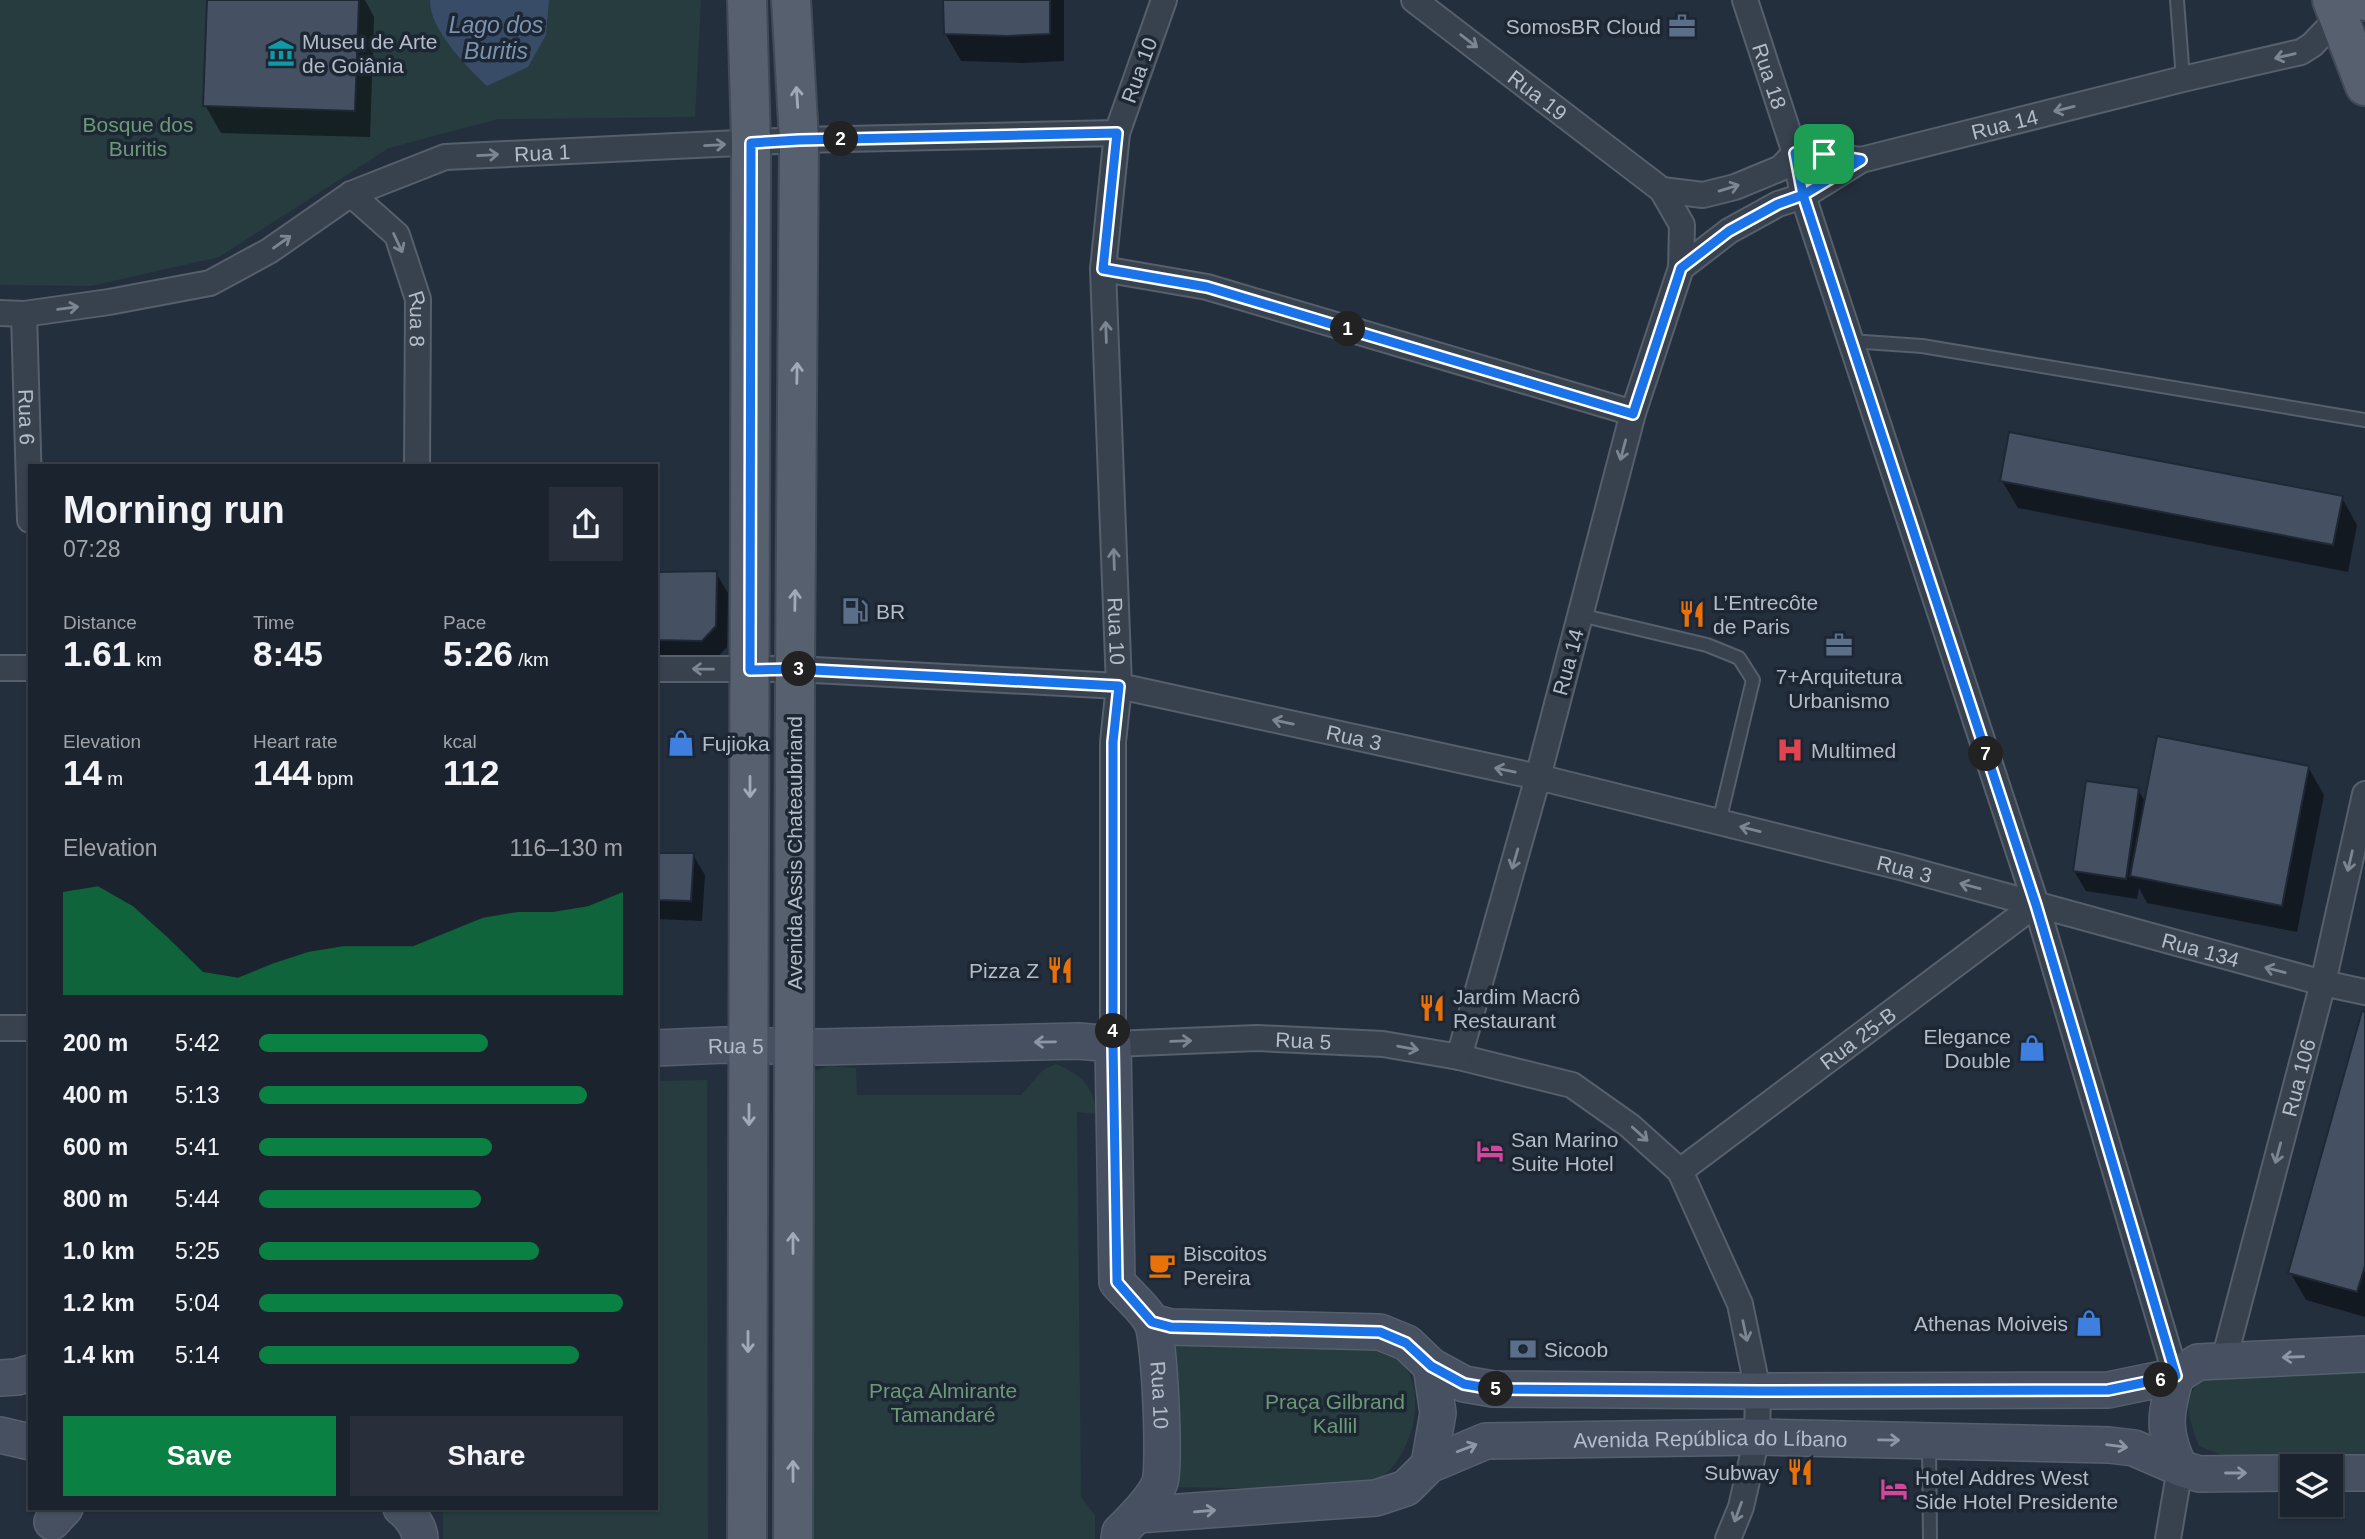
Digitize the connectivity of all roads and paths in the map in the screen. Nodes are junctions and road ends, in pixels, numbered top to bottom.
1 (747, 0) edge
2 (791, 0) edge
3 (1164, 0) edge
4 (1414, 0) edge
5 (1745, 0) edge
6 (2177, 0) edge
7 (2350, 5) edge
8 (2183, 79) junction
9 (2365, 86) edge
10 (1117, 133) junction
11 (799, 140) junction
12 (751, 143) junction
13 (1795, 153) junction
14 (1861, 160) junction
15 (1662, 190) junction
16 (352, 194) junction
17 (1803, 195) junction
18 (1681, 268) junction
19 (1103, 269) junction
20 (12, 313) edge
21 (1850, 341) junction
22 (1633, 414) junction
23 (2365, 420) edge
24 (417, 464) edge
25 (28, 497) edge
26 (1580, 615) junction
27 (0, 668) edge
28 (28, 668) edge
29 (658, 669) edge
30 (794, 669) junction
31 (750, 670) junction
32 (1119, 686) junction
33 (1538, 777) junction
34 (2365, 794) edge
35 (1719, 822) junction
36 (2036, 905) junction
37 (2323, 983) junction
38 (2365, 992) edge
39 (0, 1028) edge
40 (28, 1028) edge
41 (1113, 1044) junction
42 (748, 1046) junction
43 (794, 1047) junction
44 (658, 1048) edge
45 (1459, 1057) junction
46 (1680, 1171) junction
47 (1152, 1322) junction
48 (2364, 1350) edge
49 (2224, 1360) junction
50 (1431, 1366) junction
51 (28, 1374) edge
52 (2176, 1376) junction
53 (0, 1378) edge
54 (1758, 1391) junction
55 (0, 1435) edge
56 (1757, 1437) junction
57 (1929, 1440) junction
58 (28, 1442) edge
59 (1429, 1465) junction
60 (2180, 1468) junction
61 (2280, 1473) edge
62 (404, 1510) edge
63 (1128, 1527) edge
64 (420, 1539) edge
65 (747, 1539) edge
66 (793, 1539) edge
67 (1728, 1539) edge
68 (1930, 1539) edge
69 (2168, 1539) edge

1 - 12 main road
11 -> 2 main road, Avenida Assis Chateaubriand
3 - 10 street, Rua 10
4 -> 15 street, Rua 19
5 - 13 street, Rua 18
6 - 8 lane
7 -> 8 street, Rua 14
7 - 9 main road
8 -> 14 street, Rua 14
10 - 11 street, Rua 1
10 - 19 street, Rua 10
11 - 12 street, Rua 1
30 -> 11 main road, Avenida Assis Chateaubriand
16 -> 12 street, Rua 1
12 - 31 main road
13 - 14 street
15 -> 13 street
13 - 17 street, Rua 18
14 - 17 street, Rua 14
15 - 18 street, Rua 14
20 -> 16 street, Rua 1
16 -> 24 street, Rua 8
17 - 18 street, Rua 14
17 - 21 street, Rua 18
18 - 22 street, Rua 14
19 - 22 street
32 -> 19 street, Rua 10
20 - 25 street, Rua 6
21 - 23 lane
21 - 36 street, Rua 18
22 -> 26 street, Rua 14
26 - 33 street, Rua 14
26 - 35 lane
27 - 28 street
31 -> 29 street, Rua 3
30 - 31 street, Rua 3
30 - 32 street, Rua 3
30 - 43 main road, Avenida Assis Chateaubriand
31 -> 42 main road
33 -> 32 street, Rua 3
32 - 41 street, Rua 10
33 - 35 street, Rua 3
33 -> 45 street, Rua 14
34 -> 37 street, Rua 106
36 -> 35 street, Rua 3
37 -> 36 street, Rua 134
36 - 46 street, Rua 25-B
36 - 52 street, Rua 18
37 - 38 street, Rua 134
37 -> 49 street, Rua 106
39 - 40 street
41 -> 43 main road, Rua 5
41 -> 45 street, Rua 5
41 - 47 main road, Rua 10
42 - 43 main road, Rua 5
42 - 44 main road, Rua 5
42 -> 65 main road
66 -> 43 main road, Avenida Assis Chateaubriand
45 -> 46 street, Rua 5
46 -> 54 street, Rua 5
47 - 50 main road
47 - 63 main road, Rua 10
48 -> 49 main road
49 - 52 main road
50 - 54 main road
50 - 59 main road
51 - 53 main road
52 - 54 main road
52 - 60 main road
54 - 56 street, Rua 5
55 - 58 main road
56 -> 57 main road, Avenida República do Líbano
59 -> 56 main road, Avenida República do Líbano
56 -> 67 street, Rua 5
57 -> 60 main road, Avenida República do Líbano
57 - 68 lane
63 -> 59 main road, Avenida República do Líbano
60 -> 61 main road, Avenida República do Líbano
60 - 69 street
62 - 64 main road

